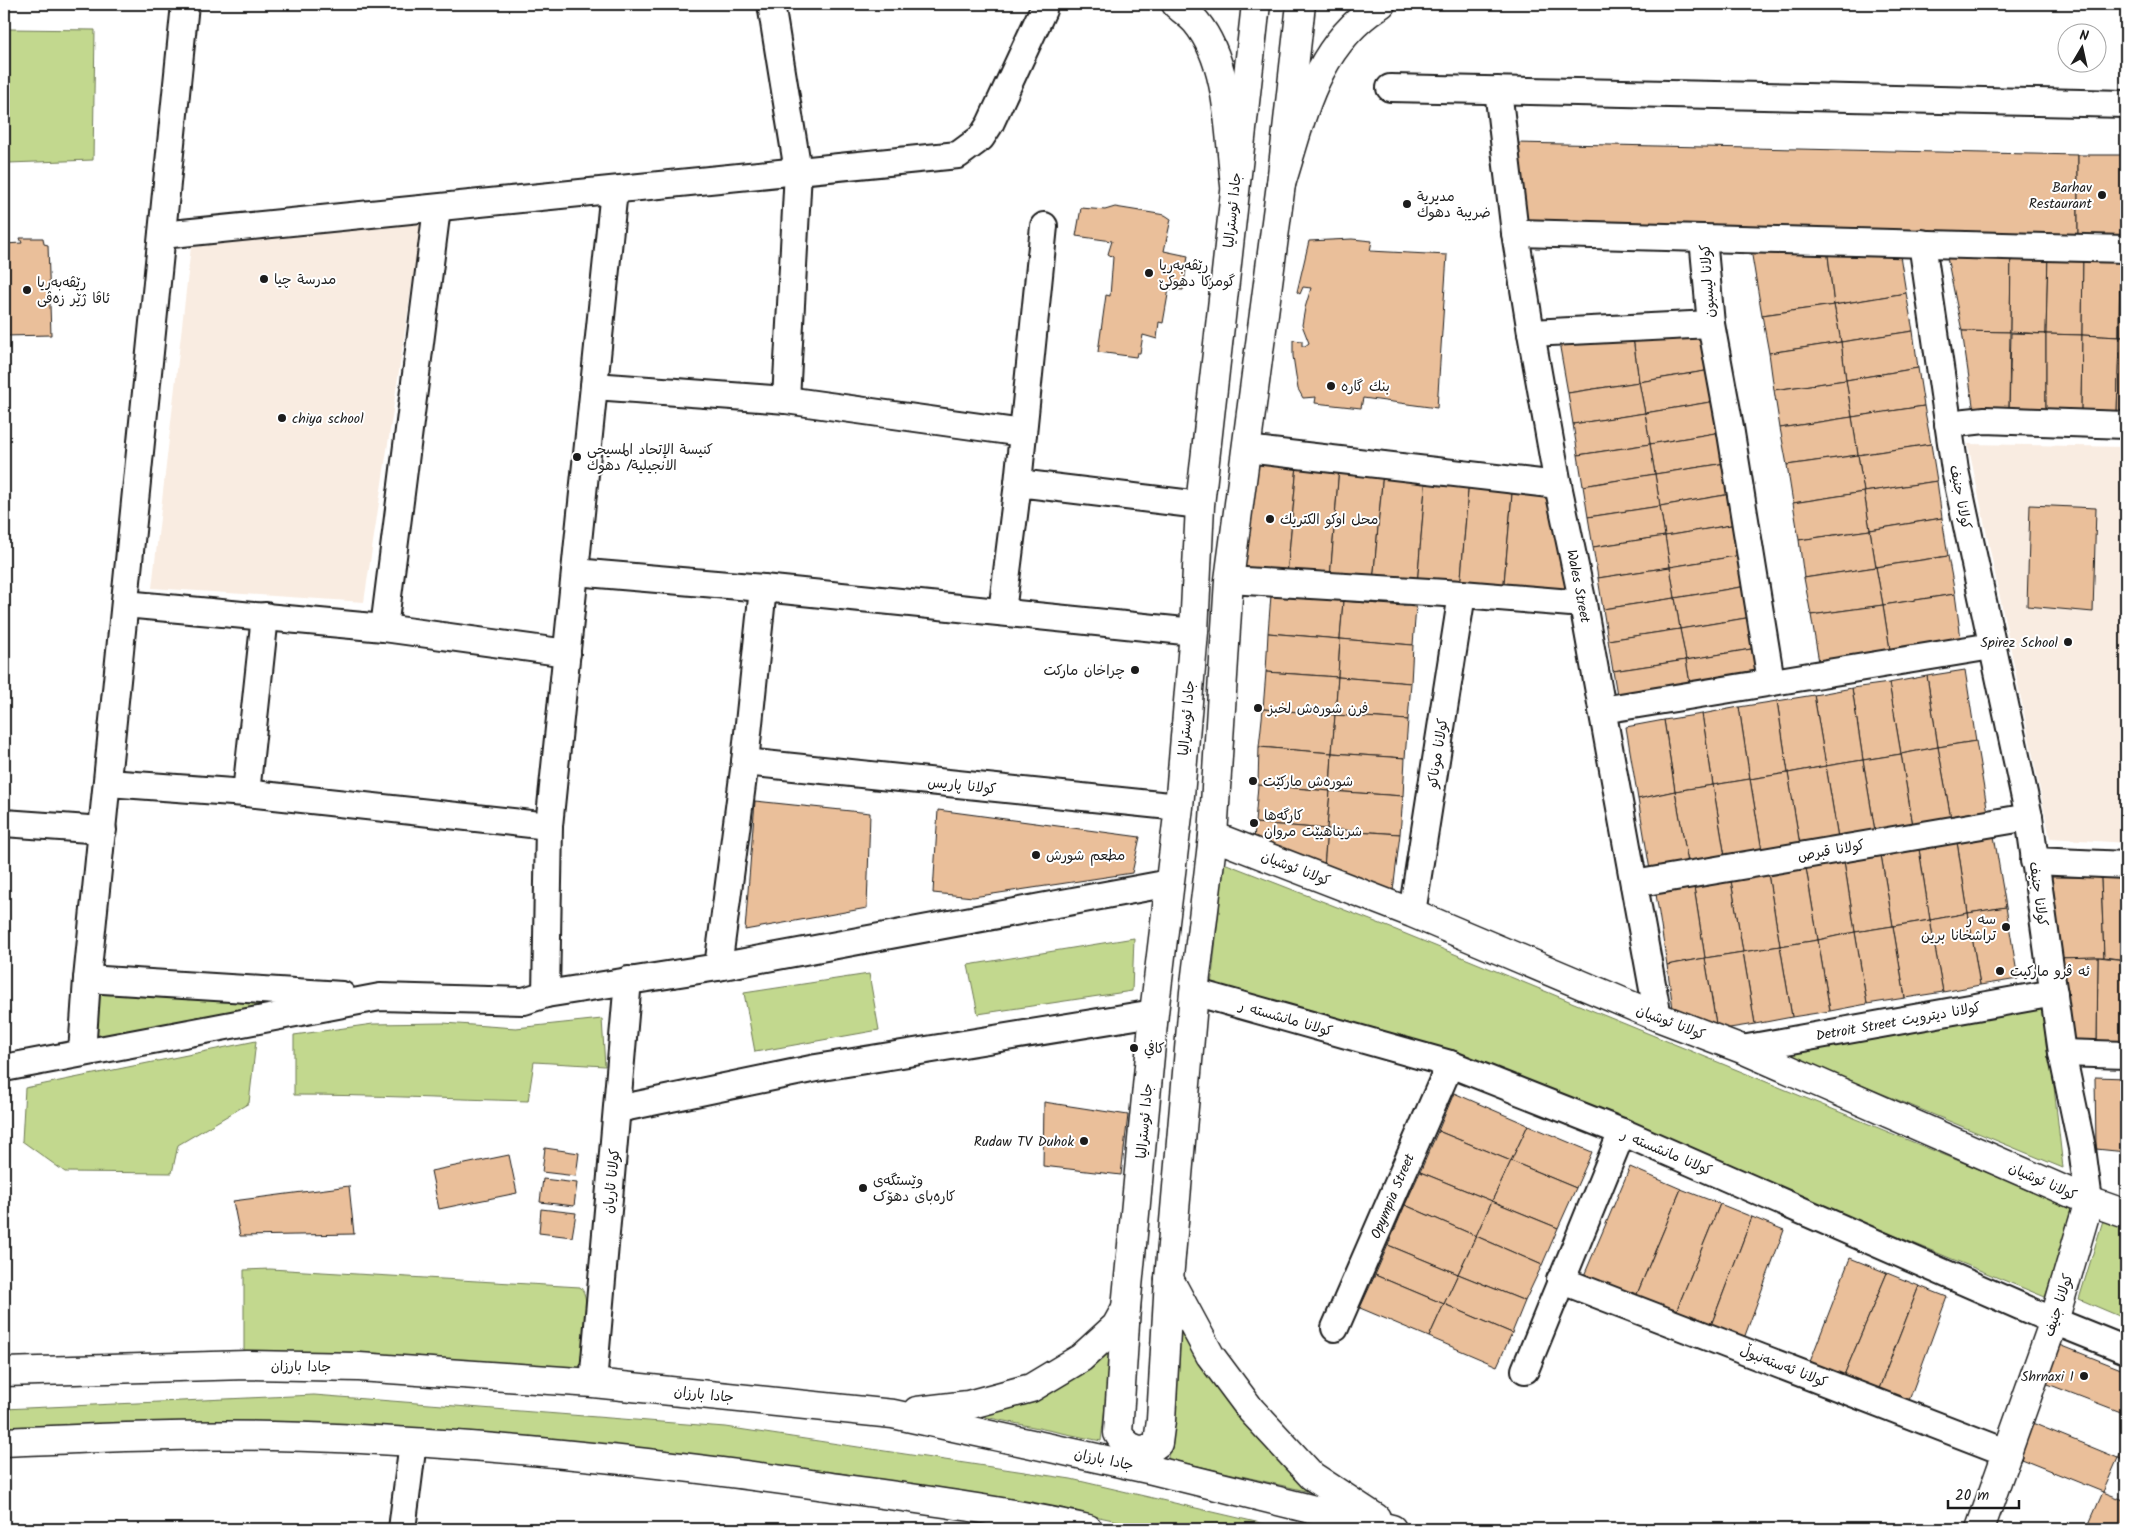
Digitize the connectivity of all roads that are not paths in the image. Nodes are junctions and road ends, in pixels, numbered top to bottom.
1 (185, 4) edge
2 (771, 4) edge
3 (1176, 4) edge
4 (1256, 4) edge
5 (1301, 4) edge
6 (1381, 4) edge
7 (1043, 10) dead end
8 (1390, 88) dead end
9 (1498, 90) junction
10 (2126, 104) edge
11 (798, 171) junction
12 (1281, 184) junction
13 (1235, 185) junction
14 (614, 190) junction
15 (437, 208) junction
16 (1044, 226) dead end
17 (1515, 232) junction
18 (162, 235) junction
19 (1703, 238) junction
20 (1922, 243) junction
21 (2126, 249) edge
22 (1711, 324) junction
23 (1531, 333) junction
24 (594, 386) junction
25 (786, 400) junction
26 (1948, 424) junction
27 (2126, 425) edge
28 (1023, 433) junction
29 (1246, 449) junction
30 (1018, 482) junction
31 (1558, 484) junction
32 (1200, 505) junction
33 (575, 572) junction
34 (1229, 580) junction
35 (762, 588) junction
36 (1462, 594) junction
37 (125, 604) junction
38 (1583, 604) junction
39 (1002, 612) junction
40 (265, 616) junction
41 (384, 628) junction
42 (1194, 632) junction
43 (1992, 646) junction
44 (567, 653) junction
45 (1771, 681) junction
46 (1602, 710) junction
47 (745, 762) junction
48 (108, 783) junction
49 (246, 793) junction
50 (1179, 807) junction
51 (2029, 817) junction
52 (4, 822) edge
53 (549, 826) junction
54 (103, 830) junction
55 (1213, 836) junction
56 (2034, 861) junction
57 (2126, 865) edge
58 (1170, 883) junction
59 (1634, 884) junction
60 (1412, 913) junction
61 (718, 967) junction
62 (87, 979) junction
63 (628, 980) junction
64 (1194, 992) junction
65 (2054, 993) junction
66 (546, 994) junction
67 (380, 997) junction
68 (1154, 1013) junction
69 (1658, 1017) junction
70 (1742, 1049) junction
71 (82, 1053) junction
72 (2062, 1053) junction
73 (2126, 1055) edge
74 (1450, 1064) junction
75 (4, 1068) edge
76 (618, 1109) junction
77 (1622, 1132) junction
78 (2089, 1201) junction
79 (2126, 1214) edge
80 (1169, 1279) junction
81 (1560, 1280) junction
82 (1126, 1308) junction
83 (2054, 1321) junction
84 (1335, 1328) dead end
85 (2126, 1350) edge
86 (1525, 1370) dead end
87 (4, 1372) edge
88 (593, 1383) junction
89 (893, 1414) junction
90 (4, 1442) edge
91 (413, 1442) junction
92 (2008, 1453) junction
93 (402, 1529) edge
94 (1088, 1529) edge
95 (1393, 1529) edge
96 (1980, 1529) edge

1 - 18 street
2 - 11 street
3 - 13 main road
4 - 13 main road, جادا ئوسترالیا
5 - 12 main road
6 - 12 main road
7 - 11 street
8 - 9 street
9 - 10 street
9 - 17 street, Wales Street
11 - 14 street
11 - 25 street
12 - 29 main road
13 - 32 main road, جادا ئوسترالیا
14 - 15 street
14 - 24 street
15 - 18 street
15 - 41 street
16 - 28 street
17 - 19 street
17 - 23 street, Wales Street
18 - 37 street
19 - 20 street, كولانا ليسبون
19 - 22 street, كولانا ليسبون
20 - 21 street, كولانا ليسبون
20 - 26 street, كولانا جنيف
22 - 23 street
22 - 45 street, كولانا ليسبون
23 - 31 street, Wales Street
24 - 25 street
24 - 33 street
25 - 28 street
26 - 27 street
26 - 43 street, كولانا جنيف
28 - 30 street
29 - 31 street
29 - 34 main road
30 - 32 street
30 - 39 street
31 - 38 street, Wales Street
32 - 42 main road, جادا ئوسترالیا
33 - 35 street
33 - 44 street
34 - 36 street
34 - 55 main road
35 - 39 street
35 - 47 street
36 - 38 street
36 - 60 street, كولانا موناكو
37 - 40 street
37 - 48 street
38 - 46 street, Wales Street
39 - 42 street
40 - 41 street
40 - 49 street
41 - 44 street
42 - 50 main road, جادا ئوسترالیا
43 - 45 street
43 - 51 street, كولانا جنيف
44 - 53 street
45 - 46 street
46 - 59 street, Wales Street
47 - 50 street, كولانا پاریس
47 - 61 street
48 - 49 street
48 - 54 street
49 - 53 street
50 - 58 main road, جادا ئوسترالیا
51 - 56 street, كولانا جنيف
51 - 59 street, كولانا قبرص
52 - 54 street
53 - 66 street
54 - 62 street
55 - 60 main road, كولانا ئوشيان
55 - 64 main road
56 - 57 street
56 - 65 street, كولانا جنيف
58 - 61 street
58 - 68 main road, جادا ئوسترالیا
59 - 69 street, Wales Street
60 - 69 main road, كولانا ئوشيان
61 - 63 street
62 - 67 street
62 - 71 street
63 - 66 street
63 - 76 street, كولانا ئاريان
64 - 74 street, كولانا مانشسته ر
64 - 80 main road
65 - 70 street, Detroit Street كولانا ديترويت
65 - 72 street, كولانا جنيف
66 - 67 street
67 - 71 street
68 - 76 street
68 - 82 main road, جادا ئوسترالیا
69 - 70 main road, كولانا ئوشيان
70 - 78 main road, كولانا ئوشيان
71 - 75 street
72 - 73 street
72 - 78 street, كولانا جنيف
74 - 77 street, كولانا مانشسته ر
74 - 84 street, Opympia Street
76 - 88 street, كولانا ئاريان
77 - 81 street
77 - 83 street, كولانا مانشسته ر
78 - 79 main road, كولانا ئوشيان
78 - 83 main road, كولانا جنيف
80 - 82 main road, جادا ئوسترالیا
80 - 95 main road
81 - 86 street
81 - 92 street, كولانا ئەستەنبوڵ
82 - 89 main road
83 - 85 street, كولانا مانشسته ر
83 - 92 main road, كولانا جنيف
87 - 88 main road, جادا بارزان
88 - 89 main road, جادا بارزان
89 - 95 main road, جادا بارزان
90 - 91 main road
91 - 93 street
91 - 94 main road
92 - 96 main road, كولانا جنيف

